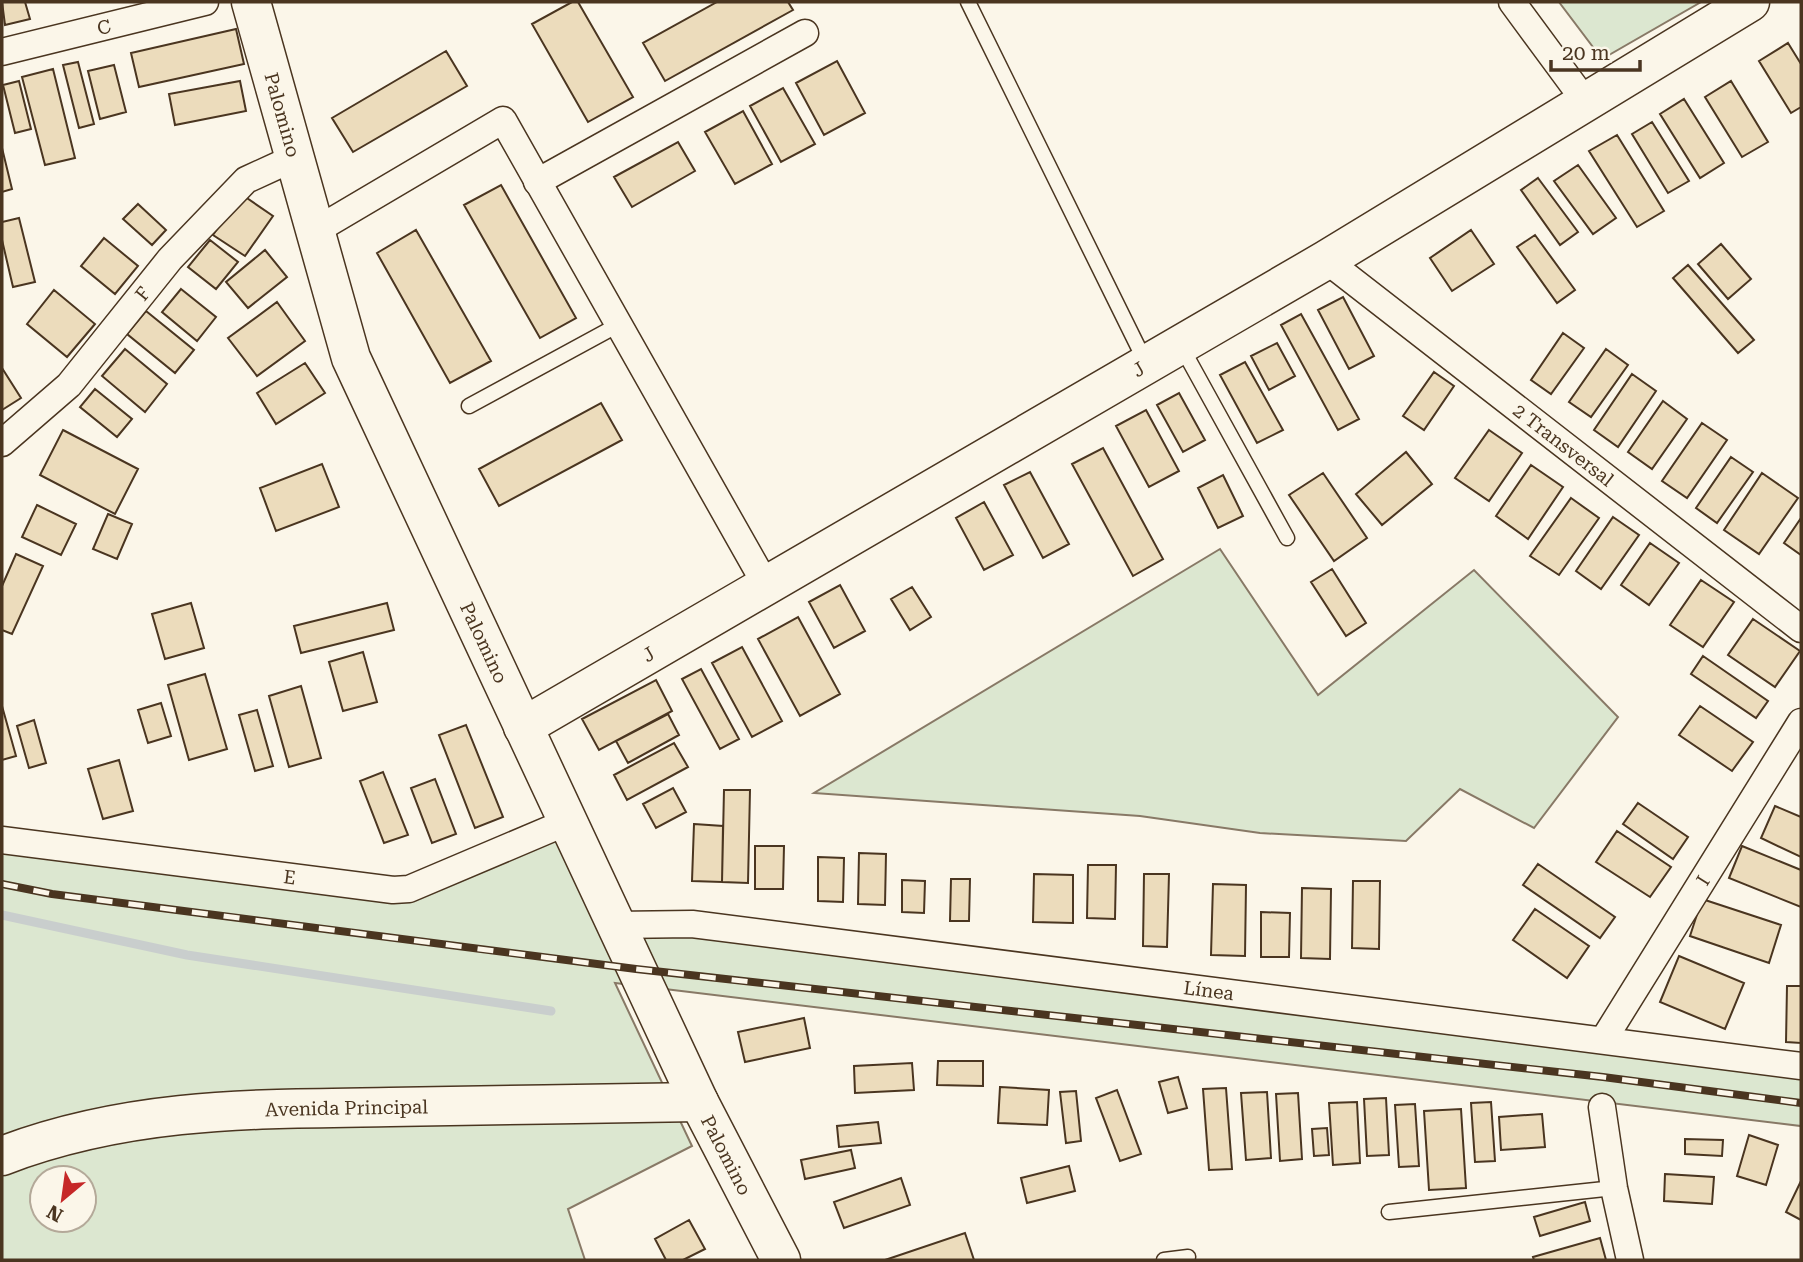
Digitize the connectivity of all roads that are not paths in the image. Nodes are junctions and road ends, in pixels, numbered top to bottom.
1 (205, 2) edge
2 (251, 2) edge
3 (968, 2) edge
4 (1511, 2) edge
5 (1750, 2) edge
6 (805, 33) dead end
7 (2, 52) edge
8 (1585, 101) junction
9 (294, 158) junction
10 (537, 182) junction
11 (315, 231) junction
12 (1326, 260) junction
13 (618, 325) junction
14 (1180, 344) junction
15 (1147, 364) junction
16 (469, 406) dead end
17 (2, 443) edge
18 (1287, 538) dead end
19 (766, 585) junction
20 (1801, 629) edge
21 (1801, 722) edge
22 (523, 727) junction
23 (567, 822) junction
24 (2, 840) edge
25 (615, 925) junction
26 (1604, 1039) junction
27 (1801, 1066) edge
28 (699, 1102) junction
29 (1602, 1107) dead end
30 (2, 1156) edge
31 (1614, 1188) junction
32 (1389, 1212) dead end
33 (1188, 1257) dead end
34 (781, 1260) edge
35 (1164, 1260) edge
36 (1630, 1260) edge

1 - 7 street, C
2 - 9 main road, Palomino
3 - 15 lane
4 - 8 street
5 - 8 main road, J
6 - 10 street
8 - 12 main road, J
9 - 11 main road, Palomino
9 - 17 street, F
10 - 11 street
10 - 13 street
11 - 22 main road, Palomino
12 - 14 main road, J
12 - 20 street, 2 Transversal
13 - 16 lane
13 - 19 street
14 - 15 main road, J
14 - 18 lane
15 - 19 main road, J
19 - 22 main road, J
21 - 26 street, I
22 - 23 main road, Palomino
23 - 24 street, E
23 - 25 main road, Palomino
25 - 26 street, Línea
25 - 28 main road, Palomino
26 - 27 street, Línea
28 - 30 main road, Avenida Principal
28 - 34 main road, Palomino
29 - 31 street
31 - 32 lane
31 - 36 street
33 - 35 lane

